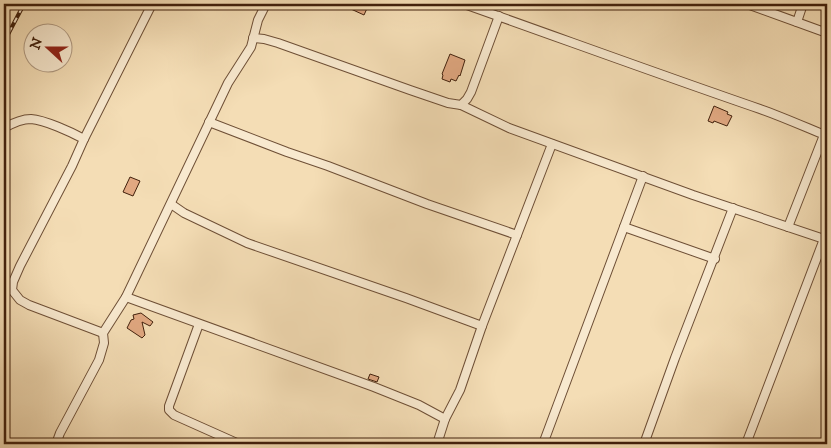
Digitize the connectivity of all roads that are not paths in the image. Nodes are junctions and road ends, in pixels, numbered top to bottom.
1 (152, 4) edge
2 (266, 4) edge
3 (464, 4) edge
4 (747, 4) edge
5 (803, 4) edge
6 (499, 16) junction
7 (797, 22) junction
8 (827, 33) edge
9 (253, 38) junction
10 (461, 105) junction
11 (210, 122) junction
12 (4, 128) edge
13 (825, 135) edge
14 (84, 139) junction
15 (552, 144) junction
16 (643, 176) junction
17 (171, 204) junction
18 (733, 208) junction
19 (624, 226) junction
20 (788, 227) junction
21 (517, 235) junction
22 (826, 240) edge
23 (714, 259) junction
24 (126, 297) junction
25 (199, 324) junction
26 (482, 326) junction
27 (103, 334) junction
28 (445, 419) junction
29 (56, 444) edge
30 (239, 444) edge
31 (437, 444) edge
32 (542, 444) edge
33 (644, 444) edge
34 (746, 444) edge

1 - 14 street
2 - 9 street
3 - 6 street
4 - 7 street
5 - 7 street
6 - 10 street
6 - 13 street
7 - 8 street
9 - 10 street
9 - 11 street
10 - 15 street
11 - 17 street
11 - 21 street
12 - 14 street
13 - 20 street
14 - 27 street
15 - 16 street
15 - 21 street
16 - 18 street
16 - 19 street
17 - 24 street
17 - 26 street
18 - 20 street
18 - 23 street
19 - 23 street
19 - 32 street
20 - 22 street
21 - 26 street
22 - 34 street
23 - 33 street
24 - 25 street
24 - 27 street
25 - 28 street
25 - 30 street
26 - 28 street
27 - 29 street
28 - 31 street

